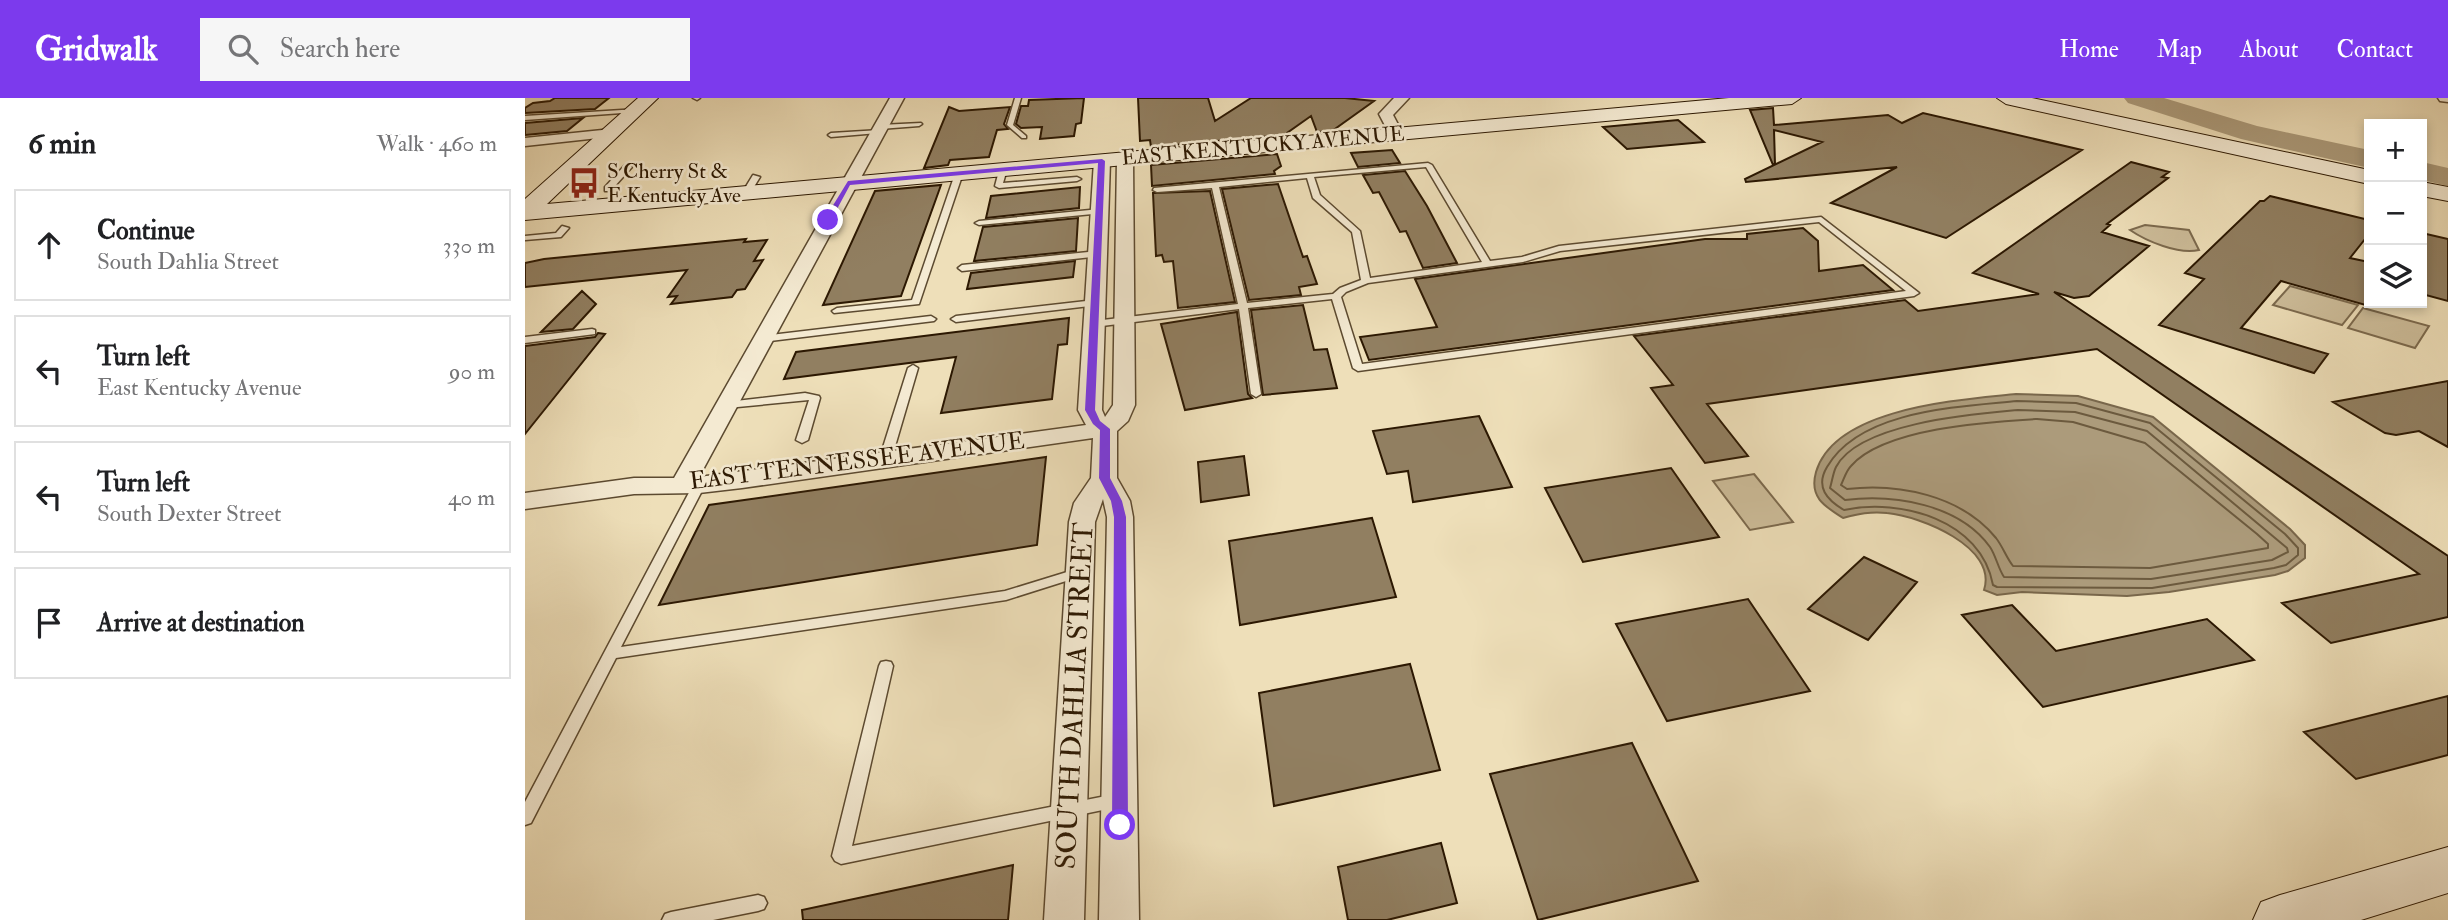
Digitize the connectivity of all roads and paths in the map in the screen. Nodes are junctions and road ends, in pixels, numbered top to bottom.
1 (897, 98) edge
2 (1018, 98) edge
3 (1402, 98) edge
4 (1792, 98) edge
5 (2006, 98) edge
6 (643, 104) edge
7 (525, 118) edge
8 (919, 124) dead end
9 (879, 129) junction
10 (1396, 134) junction
11 (831, 135) dead end
12 (608, 136) junction
13 (1024, 137) dead end
14 (544, 141) joint
15 (525, 142) edge
16 (1125, 159) junction
17 (1102, 161) junction
18 (628, 167) dead end
19 (1003, 169) junction
20 (959, 173) junction
21 (1310, 175) junction
22 (2364, 176) edge
23 (1077, 179) dead end
24 (848, 183) junction
25 (1215, 185) junction
26 (613, 189) dead end
27 (2427, 189) edge
28 (1157, 190) dead end
29 (2448, 194) edge
30 (1100, 211) junction
31 (525, 213) edge
32 (979, 223) dead end
33 (525, 238) edge
34 (551, 245) dead end
35 (1098, 254) junction
36 (1487, 264) junction
37 (962, 268) dead end
38 (1366, 281) junction
39 (1336, 296) junction
40 (1095, 303) junction
41 (1243, 306) junction
42 (837, 311) dead end
43 (931, 319) dead end
44 (956, 319) dead end
45 (1124, 321) junction
46 (1094, 324) junction
47 (592, 332) dead end
48 (762, 339) junction
49 (525, 340) edge
50 (913, 368) dead end
51 (1256, 394) dead end
52 (727, 405) junction
53 (1105, 429) junction
54 (801, 440) dead end
55 (885, 460) junction
56 (1104, 478) junction
57 (691, 484) junction
58 (525, 501) edge
59 (1080, 572) junction
60 (611, 654) junction
61 (886, 666) dead end
62 (1121, 800) junction
63 (1069, 810) junction
64 (525, 818) edge
65 (2448, 870) edge
66 (758, 903) dead end
67 (671, 920) edge
68 (1064, 920) edge
69 (1119, 920) edge
70 (2280, 920) edge

1 - 9 street
2 - 13 lane
3 - 10 street
4 - 10 street, EAST KENTUCKY AVENUE
5 - 22 street
6 - 7 lane
6 - 12 street
8 - 9 lane
9 - 11 lane
9 - 24 street
10 - 16 street, EAST KENTUCKY AVENUE
12 - 14 street
12 - 31 street
14 - 15 street
16 - 17 street, EAST KENTUCKY AVENUE
16 - 45 street
17 - 19 street, EAST KENTUCKY AVENUE
17 - 30 street, SOUTH DAHLIA STREET
18 - 26 lane
19 - 20 street, EAST KENTUCKY AVENUE
19 - 23 lane
20 - 24 street, EAST KENTUCKY AVENUE
20 - 42 lane
21 - 25 lane
21 - 36 lane
21 - 38 lane
24 - 31 street, EAST KENTUCKY AVENUE
24 - 48 street
25 - 28 lane
25 - 41 lane
27 - 29 street
30 - 32 lane
30 - 35 street, SOUTH DAHLIA STREET
33 - 34 lane
35 - 37 lane
35 - 40 street, SOUTH DAHLIA STREET
36 - 38 lane
36 - 39 lane
38 - 39 lane
39 - 41 lane
40 - 44 lane
40 - 46 street, SOUTH DAHLIA STREET
41 - 45 lane
41 - 51 lane
43 - 48 lane
45 - 46 lane
45 - 53 street
46 - 53 street, SOUTH DAHLIA STREET
47 - 49 lane
48 - 52 street
50 - 55 lane
52 - 54 lane
52 - 57 street
53 - 55 street, EAST TENNESSEE AVENUE
53 - 56 street, SOUTH DAHLIA STREET
55 - 57 street, EAST TENNESSEE AVENUE
56 - 59 street, SOUTH DAHLIA STREET
56 - 62 street, SOUTH DAHLIA STREET
57 - 58 street, EAST TENNESSEE AVENUE
57 - 60 lane
59 - 60 lane
59 - 63 street, SOUTH DAHLIA STREET
60 - 64 lane
61 - 63 lane
62 - 63 lane
62 - 69 street, SOUTH DAHLIA STREET
63 - 68 street, SOUTH DAHLIA STREET
65 - 70 street
66 - 67 lane

